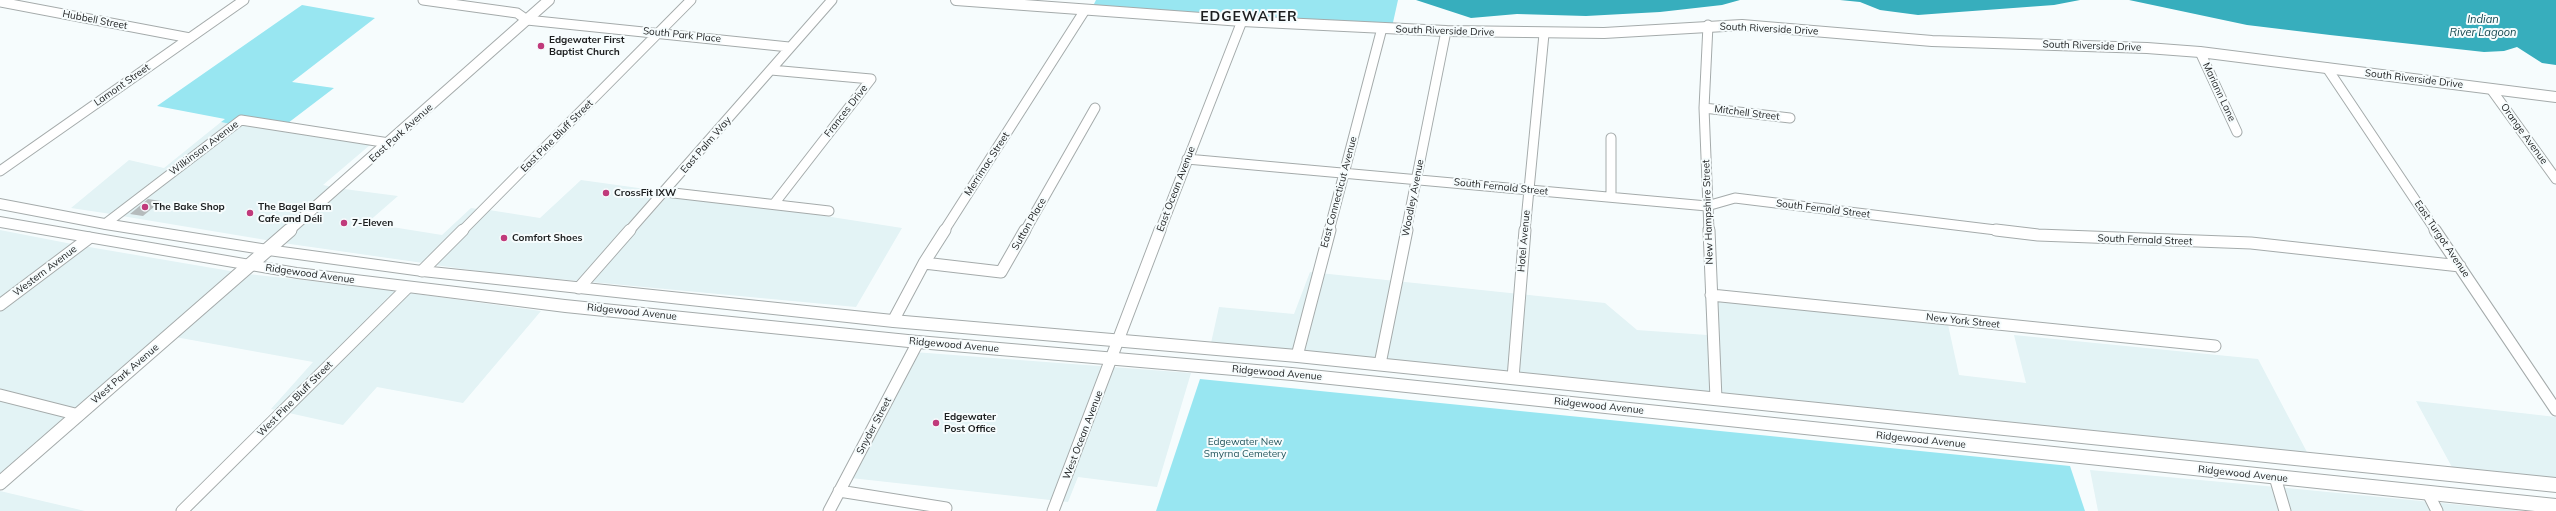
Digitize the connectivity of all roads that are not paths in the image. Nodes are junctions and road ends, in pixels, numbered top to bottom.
1 (244, 0) edge
2 (423, 0) edge
3 (550, 0) edge
4 (691, 0) edge
5 (832, 0) edge
6 (956, 0) edge
7 (0, 2) edge
8 (1085, 10) junction
9 (528, 20) junction
10 (1242, 21) junction
11 (1708, 26) junction
12 (1382, 28) junction
13 (1446, 31) junction
14 (659, 32) junction
15 (1544, 34) junction
16 (190, 38) junction
17 (789, 47) junction
18 (2200, 52) junction
19 (2327, 68) junction
20 (770, 70) junction
21 (2491, 89) junction
22 (2556, 97) edge
23 (1095, 108) dead end
24 (1704, 108) junction
25 (1790, 118) dead end
26 (2237, 132) dead end
27 (1611, 138) dead end
28 (390, 144) junction
29 (1187, 159) junction
30 (0, 170) edge
31 (1344, 173) junction
32 (1416, 178) junction
33 (2556, 179) edge
34 (1528, 190) junction
35 (665, 192) junction
36 (1611, 197) junction
37 (0, 204) edge
38 (774, 204) junction
39 (1707, 206) junction
40 (829, 211) dead end
41 (0, 222) edge
42 (105, 224) junction
43 (89, 238) junction
44 (268, 250) junction
45 (924, 263) junction
46 (250, 266) junction
47 (2460, 266) junction
48 (422, 271) junction
49 (408, 288) junction
50 (579, 288) junction
51 (426, 289) junction
52 (1711, 295) junction
53 (0, 305) edge
54 (808, 312) junction
55 (680, 318) junction
56 (893, 321) junction
57 (1119, 340) junction
58 (918, 342) junction
59 (2215, 346) dead end
60 (1297, 356) junction
61 (1112, 358) junction
62 (1380, 364) junction
63 (1513, 378) junction
64 (0, 395) edge
65 (1712, 398) junction
66 (1543, 400) junction
67 (2556, 410) edge
68 (79, 415) junction
69 (1740, 421) junction
70 (1928, 421) junction
71 (2251, 453) junction
72 (2081, 457) junction
73 (2430, 472) junction
74 (2275, 477) junction
75 (0, 483) edge
76 (2556, 485) edge
77 (839, 491) junction
78 (2428, 492) junction
79 (2556, 506) edge
80 (946, 508) dead end
81 (182, 511) edge
82 (829, 511) edge
83 (1053, 511) edge
84 (2284, 511) edge
85 (2436, 511) edge

1 - 16 street, Lamont Street
2 - 9 street, South Park Place
3 - 9 street, East Park Avenue
4 - 14 street, East Pine Bluff Street
5 - 17 street, East Palm Way
6 - 8 street, South Riverside Drive
7 - 16 street, Hubbell Street
8 - 10 street, South Riverside Drive
8 - 45 street, Merrimac Street
9 - 14 street, South Park Place
9 - 28 street, East Park Avenue
10 - 12 street, South Riverside Drive
10 - 29 street, East Ocean Avenue
11 - 15 street, South Riverside Drive
11 - 18 street, South Riverside Drive
11 - 24 street, New Hampshire Street
12 - 13 street, South Riverside Drive
12 - 31 street, East Connecticut Avenue
13 - 15 street, South Riverside Drive
13 - 32 street, Woodley Avenue
14 - 17 street, South Park Place
14 - 48 street, East Pine Bluff Street
15 - 34 street, Hotel Avenue
16 - 30 street, Lamont Street
17 - 20 street, East Palm Way
18 - 19 street, South Riverside Drive
18 - 26 street, Mariann Lane
19 - 21 street, South Riverside Drive
19 - 47 street, East Turgot Avenue
20 - 35 street, East Palm Way
20 - 38 street, Frances Drive
21 - 22 street, South Riverside Drive
21 - 33 street, Orange Avenue
23 - 45 street, Sutton Place
24 - 25 street, Mitchell Street
24 - 39 street, New Hampshire Street
27 - 36 street
28 - 42 street, Wilkinson Avenue
28 - 44 street, East Park Avenue
29 - 31 street, South Fernald Street
29 - 57 street, East Ocean Avenue
31 - 32 street, South Fernald Street
31 - 60 street, East Connecticut Avenue
32 - 34 street, South Fernald Street
32 - 62 street, Woodley Avenue
34 - 36 street, South Fernald Street
34 - 63 street, Hotel Avenue
35 - 38 street
35 - 50 street, East Palm Way
36 - 39 street, South Fernald Street
37 - 42 main road, Ridgewood Avenue
38 - 40 street
39 - 47 street, South Fernald Street
39 - 52 street, New Hampshire Street
41 - 43 main road, Ridgewood Avenue
42 - 44 main road, Ridgewood Avenue
43 - 46 main road, Ridgewood Avenue
43 - 53 street, Western Avenue
44 - 46 street, East Park Avenue
44 - 48 main road, Ridgewood Avenue
45 - 56 street, Merrimac Street
46 - 49 main road, Ridgewood Avenue
46 - 68 street, West Park Avenue
47 - 67 street, East Turgot Avenue
48 - 50 main road, Ridgewood Avenue
49 - 51 main road, Ridgewood Avenue
49 - 81 street, West Pine Bluff Street
50 - 51 main road
50 - 54 main road, Ridgewood Avenue
51 - 55 main road, Ridgewood Avenue
52 - 59 street, New York Street
52 - 65 street, New Hampshire Street
54 - 55 main road
54 - 56 main road, Ridgewood Avenue
55 - 58 main road, Ridgewood Avenue
56 - 57 main road, Ridgewood Avenue
57 - 60 main road, Ridgewood Avenue
57 - 61 street, East Ocean Avenue
58 - 61 main road, Ridgewood Avenue
58 - 77 street, Snyder Street
60 - 62 main road, Ridgewood Avenue
61 - 66 main road, Ridgewood Avenue
61 - 83 street, West Ocean Avenue
62 - 63 main road, Ridgewood Avenue
63 - 65 main road, Ridgewood Avenue
64 - 68 street
65 - 66 main road
65 - 70 main road, Ridgewood Avenue
66 - 69 main road, Ridgewood Avenue
68 - 75 street, West Park Avenue
69 - 70 main road
69 - 72 main road, Ridgewood Avenue
70 - 71 main road, Ridgewood Avenue
71 - 72 main road
71 - 73 main road, Ridgewood Avenue
72 - 74 main road, Ridgewood Avenue
73 - 74 main road
73 - 76 main road, Ridgewood Avenue
74 - 78 main road, Ridgewood Avenue
74 - 84 street
77 - 80 street
77 - 82 street, Snyder Street
78 - 79 main road, Ridgewood Avenue
78 - 85 street

